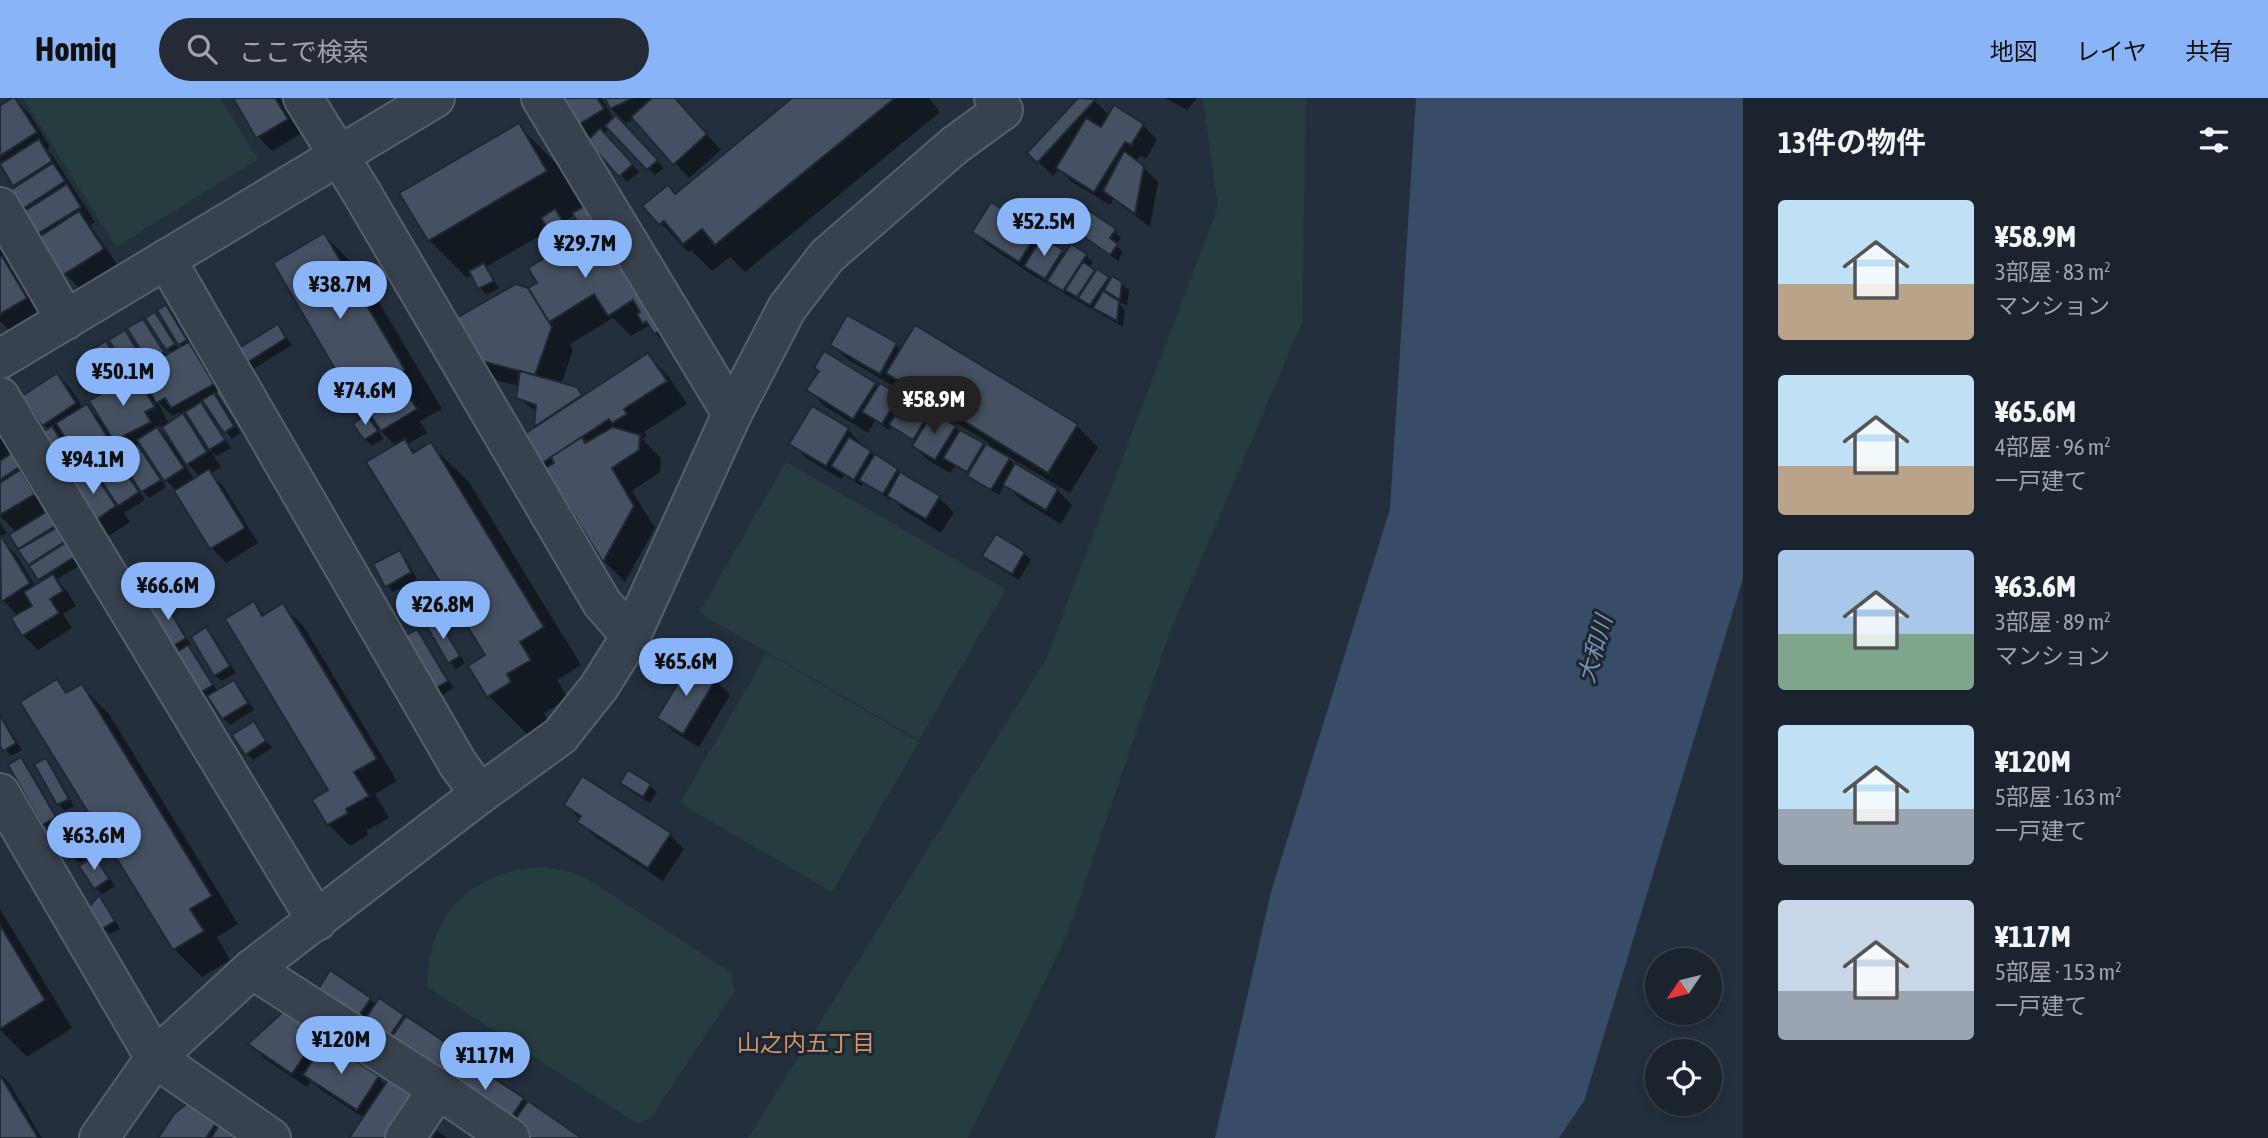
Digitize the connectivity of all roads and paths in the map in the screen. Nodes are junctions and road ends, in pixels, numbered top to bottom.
1 (303, 98) edge
2 (435, 98) edge
3 (541, 98) edge
4 (994, 98) edge
5 (339, 156) junction
6 (0, 207) edge
7 (166, 259) junction
8 (65, 320) junction
9 (0, 359) edge
10 (0, 397) edge
11 (732, 414) junction
12 (631, 636) junction
13 (0, 793) edge
14 (480, 794) junction
15 (317, 921) junction
16 (252, 970) junction
17 (155, 1058) junction
18 (438, 1089) junction
19 (99, 1138) edge
20 (271, 1138) edge
21 (405, 1138) edge
22 (510, 1138) edge

1 - 5 street
2 - 5 street
3 - 11 street
4 - 11 street
5 - 7 street
5 - 12 street
6 - 8 street
7 - 8 street
7 - 14 street
8 - 9 street
10 - 15 street
11 - 12 street
12 - 14 street
13 - 17 street
14 - 15 street
15 - 16 street
16 - 17 street
16 - 18 street
17 - 19 street
17 - 20 street
18 - 21 street
18 - 22 street

